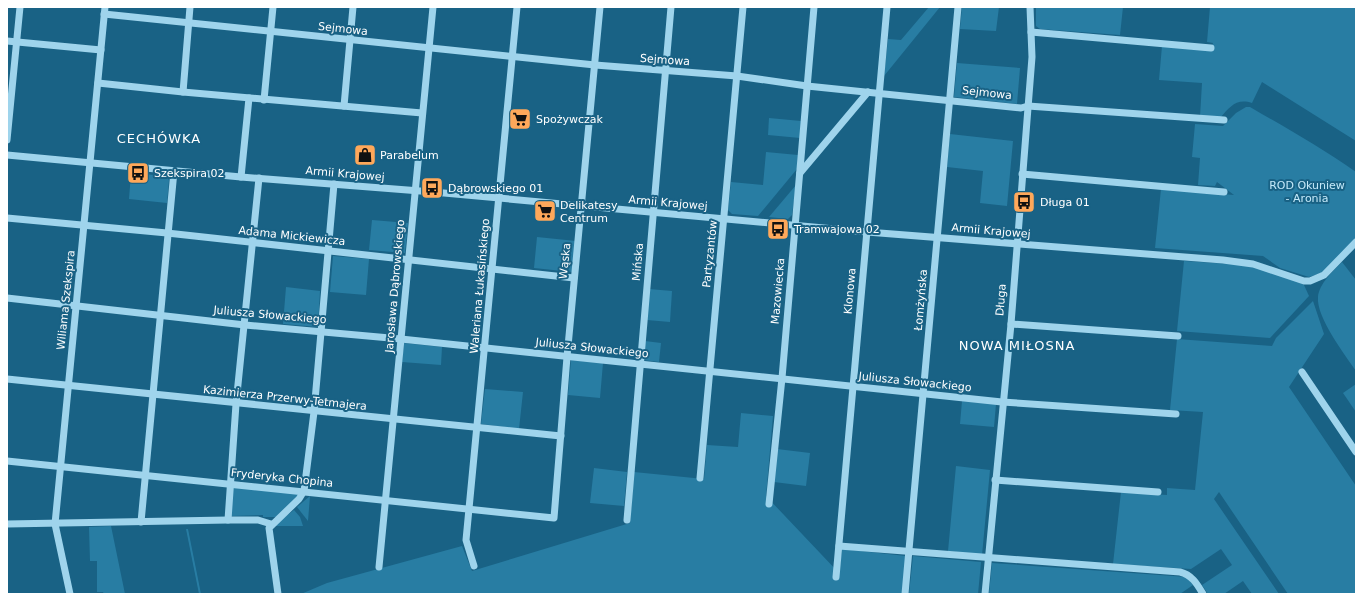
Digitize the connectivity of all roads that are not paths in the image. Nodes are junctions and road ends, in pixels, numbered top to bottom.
1 (20, 7) edge
2 (190, 7) edge
3 (273, 7) edge
4 (353, 7) edge
5 (433, 7) edge
6 (517, 7) edge
7 (600, 7) edge
8 (671, 7) edge
9 (742, 7) edge
10 (814, 7) edge
11 (887, 7) edge
12 (958, 7) edge
13 (1030, 7) edge
14 (105, 11) edge
15 (189, 23) junction
16 (271, 32) junction
17 (1031, 32) junction
18 (350, 40) junction
19 (7, 41) edge
20 (16, 42) junction
21 (1211, 48) dead end
22 (429, 49) junction
23 (101, 50) junction
24 (512, 57) junction
25 (595, 65) junction
26 (664, 72) junction
27 (737, 76) junction
28 (98, 83) junction
29 (807, 86) junction
30 (183, 92) junction
31 (868, 92) junction
32 (878, 93) junction
33 (249, 98) junction
34 (264, 100) junction
35 (950, 100) junction
36 (344, 106) junction
37 (1028, 106) junction
38 (422, 113) junction
39 (1224, 120) dead end
40 (7, 140) edge
41 (7, 154) edge
42 (90, 163) junction
43 (174, 171) junction
44 (800, 173) junction
45 (1022, 174) junction
46 (241, 177) junction
47 (259, 178) junction
48 (334, 184) junction
49 (415, 190) junction
50 (1224, 192) dead end
51 (498, 198) junction
52 (582, 206) junction
53 (653, 213) junction
54 (7, 218) edge
55 (724, 219) junction
56 (85, 226) junction
57 (795, 226) junction
58 (866, 232) junction
59 (167, 233) junction
60 (937, 237) junction
61 (1356, 242) edge
62 (253, 243) junction
63 (1016, 244) junction
64 (328, 251) junction
65 (409, 260) junction
66 (493, 268) junction
67 (574, 278) junction
68 (7, 298) edge
69 (77, 306) junction
70 (160, 315) junction
71 (245, 324) junction
72 (1011, 324) junction
73 (321, 331) junction
74 (1178, 336) dead end
75 (401, 339) junction
76 (485, 348) junction
77 (567, 357) junction
78 (639, 364) junction
79 (710, 371) junction
80 (1302, 372) dead end
81 (782, 378) junction
82 (7, 379) edge
83 (69, 386) junction
84 (854, 386) junction
85 (924, 394) junction
86 (153, 395) junction
87 (1002, 402) junction
88 (236, 404) junction
89 (314, 412) junction
90 (1176, 414) dead end
91 (394, 420) junction
92 (477, 428) junction
93 (561, 436) junction
94 (1356, 452) edge
95 (7, 461) edge
96 (62, 466) junction
97 (146, 474) junction
98 (700, 478) dead end
99 (995, 480) junction
100 (229, 483) junction
101 (304, 491) junction
102 (1158, 492) dead end
103 (385, 501) junction
104 (769, 504) dead end
105 (470, 509) junction
106 (554, 518) joint
107 (228, 520) junction
108 (627, 520) dead end
109 (141, 522) junction
110 (7, 524) edge
111 (55, 524) junction
112 (271, 524) junction
113 (839, 546) junction
114 (909, 552) junction
115 (988, 559) junction
116 (474, 566) dead end
117 (379, 567) dead end
118 (836, 576) dead end
119 (70, 594) edge
120 (278, 594) edge
121 (905, 594) edge
122 (984, 594) edge
123 (1203, 594) edge

1 - 20 street
2 - 15 street
3 - 16 street
4 - 18 street
5 - 22 street, Jarosława Dąbrowskiego
6 - 24 street, Waleriana Łukasińskiego
7 - 25 street, Wąska
8 - 26 street, Mińska
9 - 27 street, Partyzantów
10 - 29 street, Mazowiecka
11 - 32 street, Klonowa
12 - 35 street, Łomżyńska
13 - 17 street, Długa
14 - 15 street, Sejmowa
14 - 23 street, Wiliama Szekspira
15 - 16 street, Sejmowa
15 - 30 street
16 - 18 street, Sejmowa
16 - 34 street
17 - 21 street
17 - 37 street, Długa
18 - 22 street, Sejmowa
18 - 36 street
19 - 20 street
20 - 23 street
20 - 40 street
22 - 24 street, Sejmowa
22 - 38 street, Jarosława Dąbrowskiego
23 - 28 street, Wiliama Szekspira
24 - 25 street, Sejmowa
24 - 51 street, Waleriana Łukasińskiego
25 - 26 street, Sejmowa
25 - 52 street, Wąska
26 - 27 street, Sejmowa
26 - 53 street, Mińska
27 - 29 street, Sejmowa
27 - 55 street, Partyzantów
28 - 30 street
28 - 42 street, Wiliama Szekspira
29 - 31 street, Sejmowa
29 - 44 street, Mazowiecka
30 - 33 street
31 - 32 street, Sejmowa
31 - 44 street
32 - 35 street, Sejmowa
32 - 58 street, Klonowa
33 - 34 street
33 - 46 street
34 - 36 street
35 - 37 street, Sejmowa
35 - 60 street, Łomżyńska
36 - 38 street
37 - 39 street, Sejmowa
37 - 45 street, Długa
38 - 49 street, Jarosława Dąbrowskiego
41 - 42 street, Armii Krajowej
42 - 43 street, Armii Krajowej
42 - 56 street, Wiliama Szekspira
43 - 46 street, Armii Krajowej
43 - 59 street
44 - 57 street, Mazowiecka
45 - 50 street
45 - 63 street, Długa
46 - 47 street, Armii Krajowej
47 - 48 street, Armii Krajowej
47 - 62 street
48 - 49 street, Armii Krajowej
48 - 64 street
49 - 51 street, Armii Krajowej
49 - 65 street, Jarosława Dąbrowskiego
51 - 52 street, Armii Krajowej
51 - 66 street, Waleriana Łukasińskiego
52 - 53 street, Armii Krajowej
52 - 67 street, Wąska
53 - 55 street, Armii Krajowej
53 - 78 street, Mińska
54 - 56 street, Adama Mickiewicza
55 - 57 street, Armii Krajowej
55 - 79 street, Partyzantów
56 - 59 street, Adama Mickiewicza
56 - 69 street, Wiliama Szekspira
57 - 58 street, Armii Krajowej
57 - 81 street, Mazowiecka
58 - 60 street, Armii Krajowej
58 - 84 street, Klonowa
59 - 62 street, Adama Mickiewicza
59 - 70 street
60 - 63 street, Armii Krajowej
60 - 85 street, Łomżyńska
61 - 63 street, Armii Krajowej
62 - 64 street, Adama Mickiewicza
62 - 71 street
63 - 72 street, Długa
64 - 65 street, Adama Mickiewicza
64 - 73 street
65 - 66 street, Adama Mickiewicza
65 - 75 street, Jarosława Dąbrowskiego
66 - 67 street, Adama Mickiewicza
66 - 76 street, Waleriana Łukasińskiego
67 - 77 street, Wąska
68 - 69 street, Juliusza Słowackiego
69 - 70 street, Juliusza Słowackiego
69 - 83 street, Wiliama Szekspira
70 - 71 street, Juliusza Słowackiego
70 - 86 street
71 - 73 street, Juliusza Słowackiego
71 - 88 street
72 - 74 street
72 - 87 street, Długa
73 - 75 street, Juliusza Słowackiego
73 - 89 street
75 - 76 street, Juliusza Słowackiego
75 - 91 street, Jarosława Dąbrowskiego
76 - 77 street, Juliusza Słowackiego
76 - 92 street, Waleriana Łukasińskiego
77 - 78 street, Juliusza Słowackiego
77 - 93 street, Wąska
78 - 79 street, Juliusza Słowackiego
78 - 108 street, Mińska
79 - 81 street, Juliusza Słowackiego
79 - 98 street, Partyzantów
80 - 94 street
81 - 84 street, Juliusza Słowackiego
81 - 104 street, Mazowiecka
82 - 83 street, Kazimierza Przerwy-Tetmajera
83 - 86 street, Kazimierza Przerwy-Tetmajera
83 - 96 street, Wiliama Szekspira
84 - 85 street, Juliusza Słowackiego
84 - 113 street, Klonowa
85 - 87 street, Juliusza Słowackiego
85 - 114 street, Łomżyńska
86 - 88 street, Kazimierza Przerwy-Tetmajera
86 - 97 street
87 - 90 street, Juliusza Słowackiego
87 - 99 street, Długa
88 - 89 street, Kazimierza Przerwy-Tetmajera
88 - 100 street
89 - 91 street, Kazimierza Przerwy-Tetmajera
89 - 101 street
91 - 92 street, Kazimierza Przerwy-Tetmajera
91 - 103 street, Jarosława Dąbrowskiego
92 - 93 street, Kazimierza Przerwy-Tetmajera
92 - 105 street, Waleriana Łukasińskiego
93 - 106 street, Wąska
95 - 96 street, Fryderyka Chopina
96 - 97 street, Fryderyka Chopina
96 - 111 street, Wiliama Szekspira
97 - 100 street, Fryderyka Chopina
97 - 109 street
99 - 102 street
99 - 115 street, Długa
100 - 101 street, Fryderyka Chopina
100 - 107 street
101 - 103 street, Fryderyka Chopina
101 - 112 street
103 - 105 street, Fryderyka Chopina
103 - 117 street, Jarosława Dąbrowskiego
105 - 106 street, Fryderyka Chopina
105 - 116 street, Waleriana Łukasińskiego
107 - 109 street
107 - 112 street
109 - 111 street
110 - 111 street
111 - 119 street, Wiliama Szekspira
112 - 120 street
113 - 114 street
113 - 118 street, Klonowa
114 - 115 street
114 - 121 street, Łomżyńska
115 - 122 street, Długa
115 - 123 street

